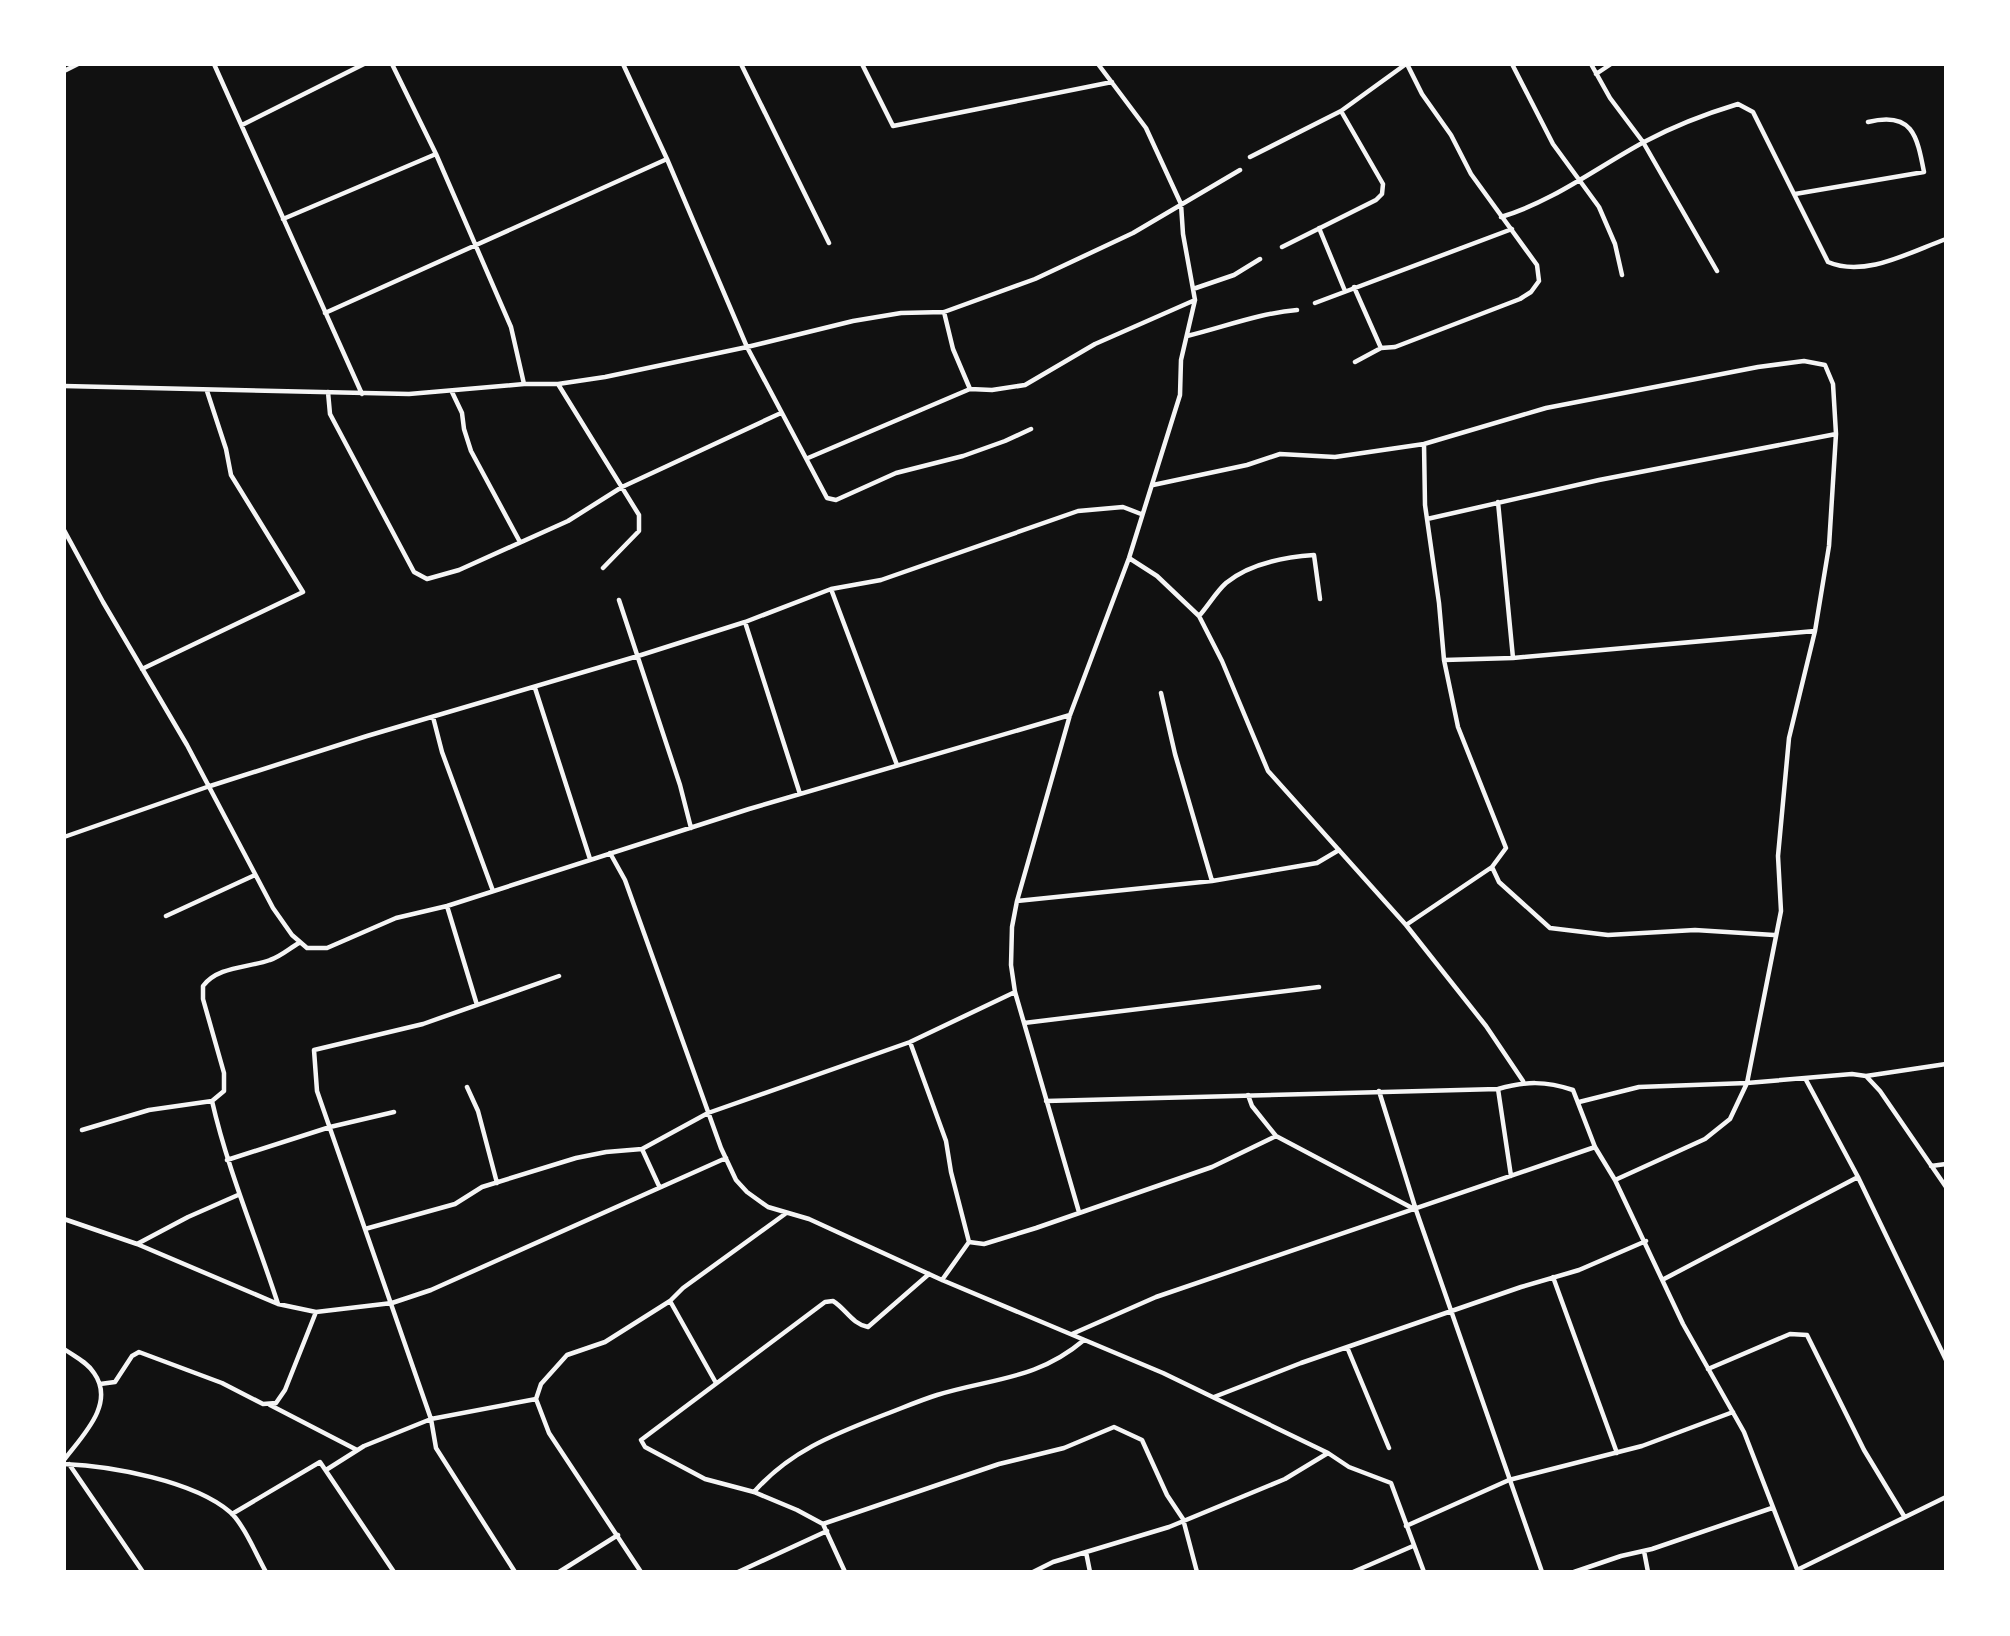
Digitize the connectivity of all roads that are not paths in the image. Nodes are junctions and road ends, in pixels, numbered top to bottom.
1 (78, 64) edge
2 (214, 64) edge
3 (364, 64) edge
4 (392, 64) edge
5 (623, 64) edge
6 (741, 64) edge
7 (862, 64) edge
8 (1098, 64) edge
9 (1407, 64) edge
10 (1512, 64) edge
11 (1591, 64) edge
12 (1611, 64) edge
13 (64, 71) edge
14 (1596, 74) junction
15 (1112, 82) junction
16 (1341, 111) junction
17 (1868, 122) dead end
18 (242, 125) junction
19 (1643, 142) junction
20 (436, 154) junction
21 (1250, 157) dead end
22 (667, 159) junction
23 (1240, 170) dead end
24 (1580, 182) junction
25 (1794, 194) junction
26 (1181, 204) junction
27 (1501, 218) junction
28 (283, 219) junction
29 (1319, 228) junction
30 (1512, 229) junction
31 (1946, 239) edge
32 (829, 243) dead end
33 (476, 245) junction
34 (1282, 247) dead end
35 (1260, 259) dead end
36 (1717, 271) dead end
37 (1622, 275) dead end
38 (1354, 287) junction
39 (1193, 289) junction
40 (1345, 291) junction
41 (1195, 300) junction
42 (1315, 303) dead end
43 (1297, 310) dead end
44 (944, 312) junction
45 (325, 313) junction
46 (1187, 336) junction
47 (747, 347) junction
48 (1381, 348) junction
49 (1355, 363) dead end
50 (524, 384) junction
51 (558, 384) junction
52 (64, 386) edge
53 (970, 389) junction
54 (207, 391) junction
55 (328, 392) junction
56 (452, 392) junction
57 (362, 394) junction
58 (781, 412) junction
59 (1031, 429) dead end
60 (1836, 434) junction
61 (1424, 444) junction
62 (808, 458) junction
63 (1153, 485) junction
64 (622, 487) junction
65 (1498, 502) junction
66 (1141, 514) junction
67 (1427, 519) junction
68 (64, 530) edge
69 (519, 542) junction
70 (1129, 558) junction
71 (603, 568) dead end
72 (831, 589) junction
73 (1320, 599) dead end
74 (619, 600) dead end
75 (1199, 616) junction
76 (745, 622) junction
77 (1815, 632) junction
78 (638, 656) junction
79 (1513, 658) junction
80 (1444, 660) junction
81 (142, 669) junction
82 (535, 688) junction
83 (1161, 693) dead end
84 (1070, 715) junction
85 (433, 717) junction
86 (897, 765) junction
87 (207, 787) junction
88 (800, 794) junction
89 (691, 828) junction
90 (64, 837) edge
91 (1339, 850) junction
92 (610, 853) junction
93 (590, 859) junction
94 (1492, 867) junction
95 (255, 875) junction
96 (1212, 881) junction
97 (493, 891) junction
98 (1017, 901) junction
99 (447, 906) junction
100 (166, 916) dead end
101 (1406, 926) junction
102 (1774, 935) junction
103 (299, 943) junction
104 (559, 975) dead end
105 (1319, 987) dead end
106 (1015, 992) junction
107 (477, 1005) junction
108 (1024, 1023) junction
109 (910, 1042) junction
110 (1946, 1064) edge
111 (1866, 1076) junction
112 (1805, 1078) junction
113 (1523, 1081) junction
114 (1747, 1083) junction
115 (467, 1087) dead end
116 (1498, 1089) junction
117 (1379, 1091) junction
118 (1248, 1095) junction
119 (212, 1101) junction
120 (1046, 1101) junction
121 (1579, 1102) junction
122 (394, 1112) dead end
123 (708, 1113) junction
124 (330, 1127) junction
125 (82, 1130) dead end
126 (1276, 1136) junction
127 (1595, 1147) junction
128 (642, 1149) junction
129 (726, 1158) junction
130 (227, 1160) junction
131 (1946, 1164) edge
132 (1931, 1166) junction
133 (1511, 1176) junction
134 (1858, 1177) junction
135 (1615, 1180) junction
136 (496, 1182) junction
137 (659, 1186) junction
138 (1946, 1187) edge
139 (238, 1195) junction
140 (1416, 1210) junction
141 (1079, 1212) junction
142 (785, 1214) junction
143 (64, 1219) edge
144 (365, 1229) junction
145 (1646, 1241) junction
146 (969, 1242) junction
147 (137, 1244) junction
148 (929, 1274) junction
149 (1553, 1277) junction
150 (1664, 1279) junction
151 (942, 1280) junction
152 (670, 1302) junction
153 (392, 1303) junction
154 (278, 1304) junction
155 (1452, 1310) junction
156 (316, 1312) junction
157 (1072, 1334) junction
158 (1084, 1340) junction
159 (1347, 1347) junction
160 (64, 1349) edge
161 (1946, 1360) edge
162 (1708, 1369) junction
163 (716, 1383) junction
164 (100, 1384) junction
165 (1214, 1397) junction
166 (536, 1399) junction
167 (270, 1405) junction
168 (1733, 1412) junction
169 (431, 1419) junction
170 (1389, 1448) dead end
171 (357, 1450) junction
172 (1617, 1453) junction
173 (1328, 1454) junction
174 (66, 1462) edge
175 (326, 1470) junction
176 (1509, 1480) junction
177 (754, 1492) junction
178 (1946, 1497) edge
179 (1772, 1508) junction
180 (232, 1514) junction
181 (1904, 1516) junction
182 (1183, 1520) junction
183 (823, 1524) junction
184 (1406, 1526) junction
185 (827, 1531) junction
186 (618, 1535) junction
187 (1413, 1546) junction
188 (1644, 1551) junction
189 (1086, 1552) junction
190 (1798, 1571) edge
191 (143, 1572) edge
192 (266, 1572) edge
193 (394, 1572) edge
194 (515, 1572) edge
195 (559, 1572) edge
196 (641, 1572) edge
197 (738, 1572) edge
198 (845, 1572) edge
199 (1033, 1572) edge
200 (1090, 1572) edge
201 (1197, 1572) edge
202 (1353, 1572) edge
203 (1424, 1572) edge
204 (1542, 1572) edge
205 (1574, 1572) edge
206 (1648, 1572) edge

1 - 13 street
2 - 18 street
3 - 18 street
4 - 20 street
5 - 22 street
6 - 32 street
7 - 15 street
8 - 15 street
9 - 16 street
9 - 27 street
10 - 24 street
11 - 14 street
12 - 14 street
14 - 19 street
15 - 26 street
16 - 21 street
16 - 29 street
17 - 25 street
18 - 28 street
19 - 24 street
19 - 25 street
19 - 36 street
20 - 28 street
20 - 33 street
22 - 33 street
22 - 47 street
23 - 26 street
24 - 27 street
24 - 37 street
25 - 31 street
26 - 39 street
26 - 44 street
27 - 30 street
28 - 45 street
29 - 34 street
29 - 40 street
30 - 38 street
30 - 48 street
33 - 45 street
33 - 50 street
35 - 39 street
38 - 40 street
38 - 48 street
39 - 41 street
40 - 42 street
41 - 46 street
41 - 53 street
43 - 46 street
44 - 47 street
44 - 53 street
45 - 57 street
46 - 63 street
47 - 51 street
47 - 58 street
48 - 49 street
50 - 51 street
50 - 56 street
51 - 64 street
52 - 54 street
53 - 62 street
54 - 55 street
54 - 81 street
55 - 57 street
55 - 69 street
56 - 57 street
56 - 69 street
58 - 62 street
58 - 64 street
59 - 62 street
60 - 61 street
60 - 65 street
60 - 77 street
61 - 63 street
61 - 67 street
63 - 66 street
64 - 69 street
64 - 71 street
65 - 67 street
65 - 79 street
66 - 70 street
66 - 72 street
67 - 80 street
68 - 81 street
70 - 75 street
70 - 84 street
72 - 76 street
72 - 86 street
73 - 75 street
74 - 78 street
75 - 91 street
76 - 78 street
76 - 88 street
77 - 79 street
77 - 102 street
78 - 82 street
78 - 89 street
79 - 80 street
80 - 94 street
81 - 87 street
82 - 85 street
82 - 93 street
83 - 96 street
84 - 86 street
84 - 98 street
85 - 87 street
85 - 97 street
86 - 88 street
87 - 90 street
87 - 95 street
88 - 89 street
89 - 92 street
91 - 96 street
91 - 101 street
92 - 93 street
92 - 123 street
93 - 97 street
94 - 101 street
94 - 102 street
95 - 100 street
95 - 103 street
96 - 98 street
97 - 99 street
98 - 106 street
99 - 103 street
99 - 107 street
101 - 113 street
102 - 114 street
103 - 119 street
104 - 107 street
105 - 108 street
106 - 108 street
106 - 109 street
107 - 124 street
108 - 120 street
109 - 123 street
109 - 146 street
110 - 111 street
111 - 112 street
111 - 132 street
112 - 114 street
112 - 134 street
113 - 116 street
113 - 121 street
114 - 121 street
114 - 135 street
115 - 136 street
116 - 117 street
116 - 133 street
117 - 118 street
117 - 140 street
118 - 120 street
118 - 126 street
119 - 125 street
119 - 130 street
120 - 141 street
121 - 127 street
122 - 124 street
123 - 128 street
123 - 129 street
124 - 130 street
124 - 144 street
126 - 140 street
126 - 141 street
127 - 133 street
127 - 135 street
128 - 136 street
128 - 137 street
129 - 137 street
129 - 142 street
130 - 139 street
131 - 132 street
132 - 138 street
133 - 140 street
134 - 150 street
134 - 161 street
135 - 145 street
136 - 144 street
137 - 153 street
139 - 147 street
139 - 154 street
140 - 155 street
140 - 157 street
141 - 146 street
142 - 148 street
142 - 152 street
143 - 147 street
144 - 153 street
145 - 149 street
145 - 150 street
146 - 151 street
147 - 154 street
148 - 151 street
148 - 163 street
149 - 155 street
149 - 172 street
150 - 162 street
151 - 157 street
152 - 163 street
152 - 166 street
153 - 156 street
153 - 169 street
154 - 156 street
155 - 159 street
155 - 176 street
156 - 167 street
157 - 158 street
158 - 165 street
158 - 177 street
159 - 165 street
159 - 170 street
160 - 164 street
162 - 168 street
162 - 181 street
163 - 177 street
164 - 167 street
164 - 174 street
165 - 173 street
166 - 169 street
166 - 186 street
167 - 171 street
168 - 172 street
168 - 179 street
169 - 171 street
169 - 194 street
171 - 175 street
172 - 176 street
173 - 182 street
173 - 184 street
174 - 180 street
174 - 191 street
175 - 180 street
175 - 193 street
176 - 184 street
176 - 204 street
177 - 183 street
178 - 181 street
179 - 188 street
179 - 190 street
180 - 192 street
181 - 190 street
182 - 183 street
182 - 189 street
182 - 201 street
183 - 185 street
184 - 187 street
185 - 197 street
185 - 198 street
186 - 195 street
186 - 196 street
187 - 202 street
187 - 203 street
188 - 205 street
188 - 206 street
189 - 199 street
189 - 200 street

